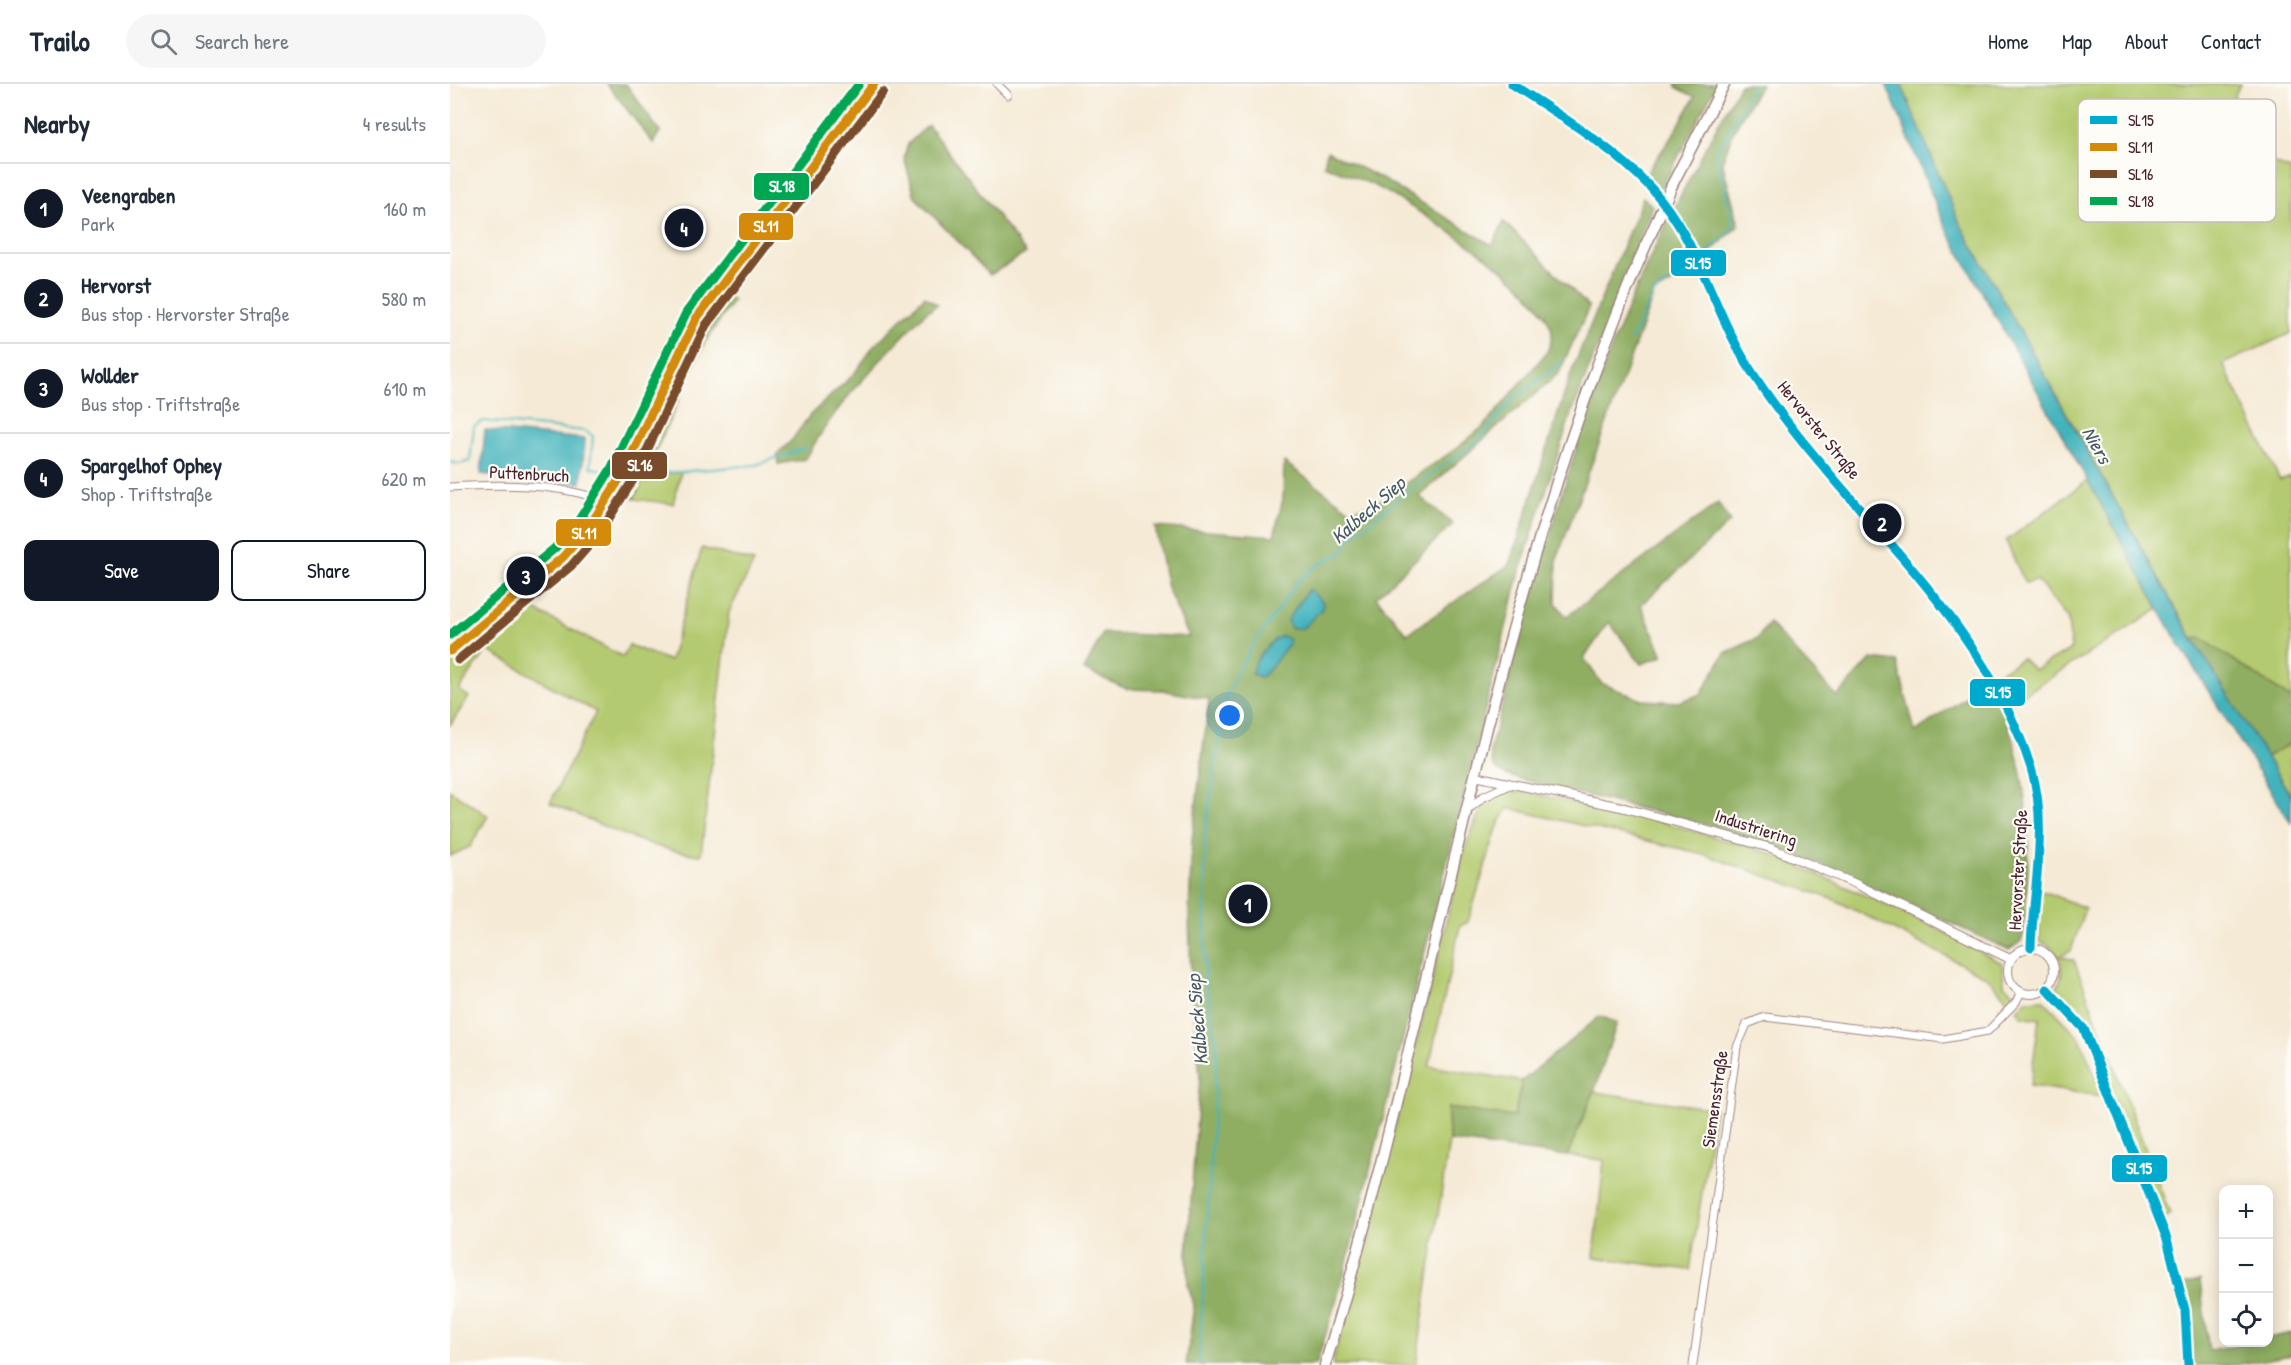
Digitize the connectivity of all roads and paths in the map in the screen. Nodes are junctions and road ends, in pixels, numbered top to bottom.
1 (874, 84) edge
2 (997, 84) edge
3 (1512, 84) edge
4 (1724, 84) edge
5 (1008, 95) dead end
6 (450, 488) edge
7 (605, 501) junction
8 (450, 651) edge
9 (1475, 776) junction
10 (1511, 784) junction
11 (1466, 812) junction
12 (2031, 947) junction
13 (2010, 959) junction
14 (2047, 989) junction
15 (2021, 992) junction
16 (1325, 1365) edge
17 (1693, 1365) edge
18 (2188, 1365) edge

1 - 7 street
2 - 5 street
3 - 12 street, Hervorster Straße
4 - 9 main road, bridge
6 - 7 street, Puttenbruch
7 - 8 street
9 - 10 street, Industriering
9 - 11 main road
10 - 11 street
10 - 13 street, Industriering
11 - 16 main road
12 - 13 street
12 - 14 street
13 - 15 street
14 - 15 street
14 - 18 street
15 - 17 street, Siemensstraße

